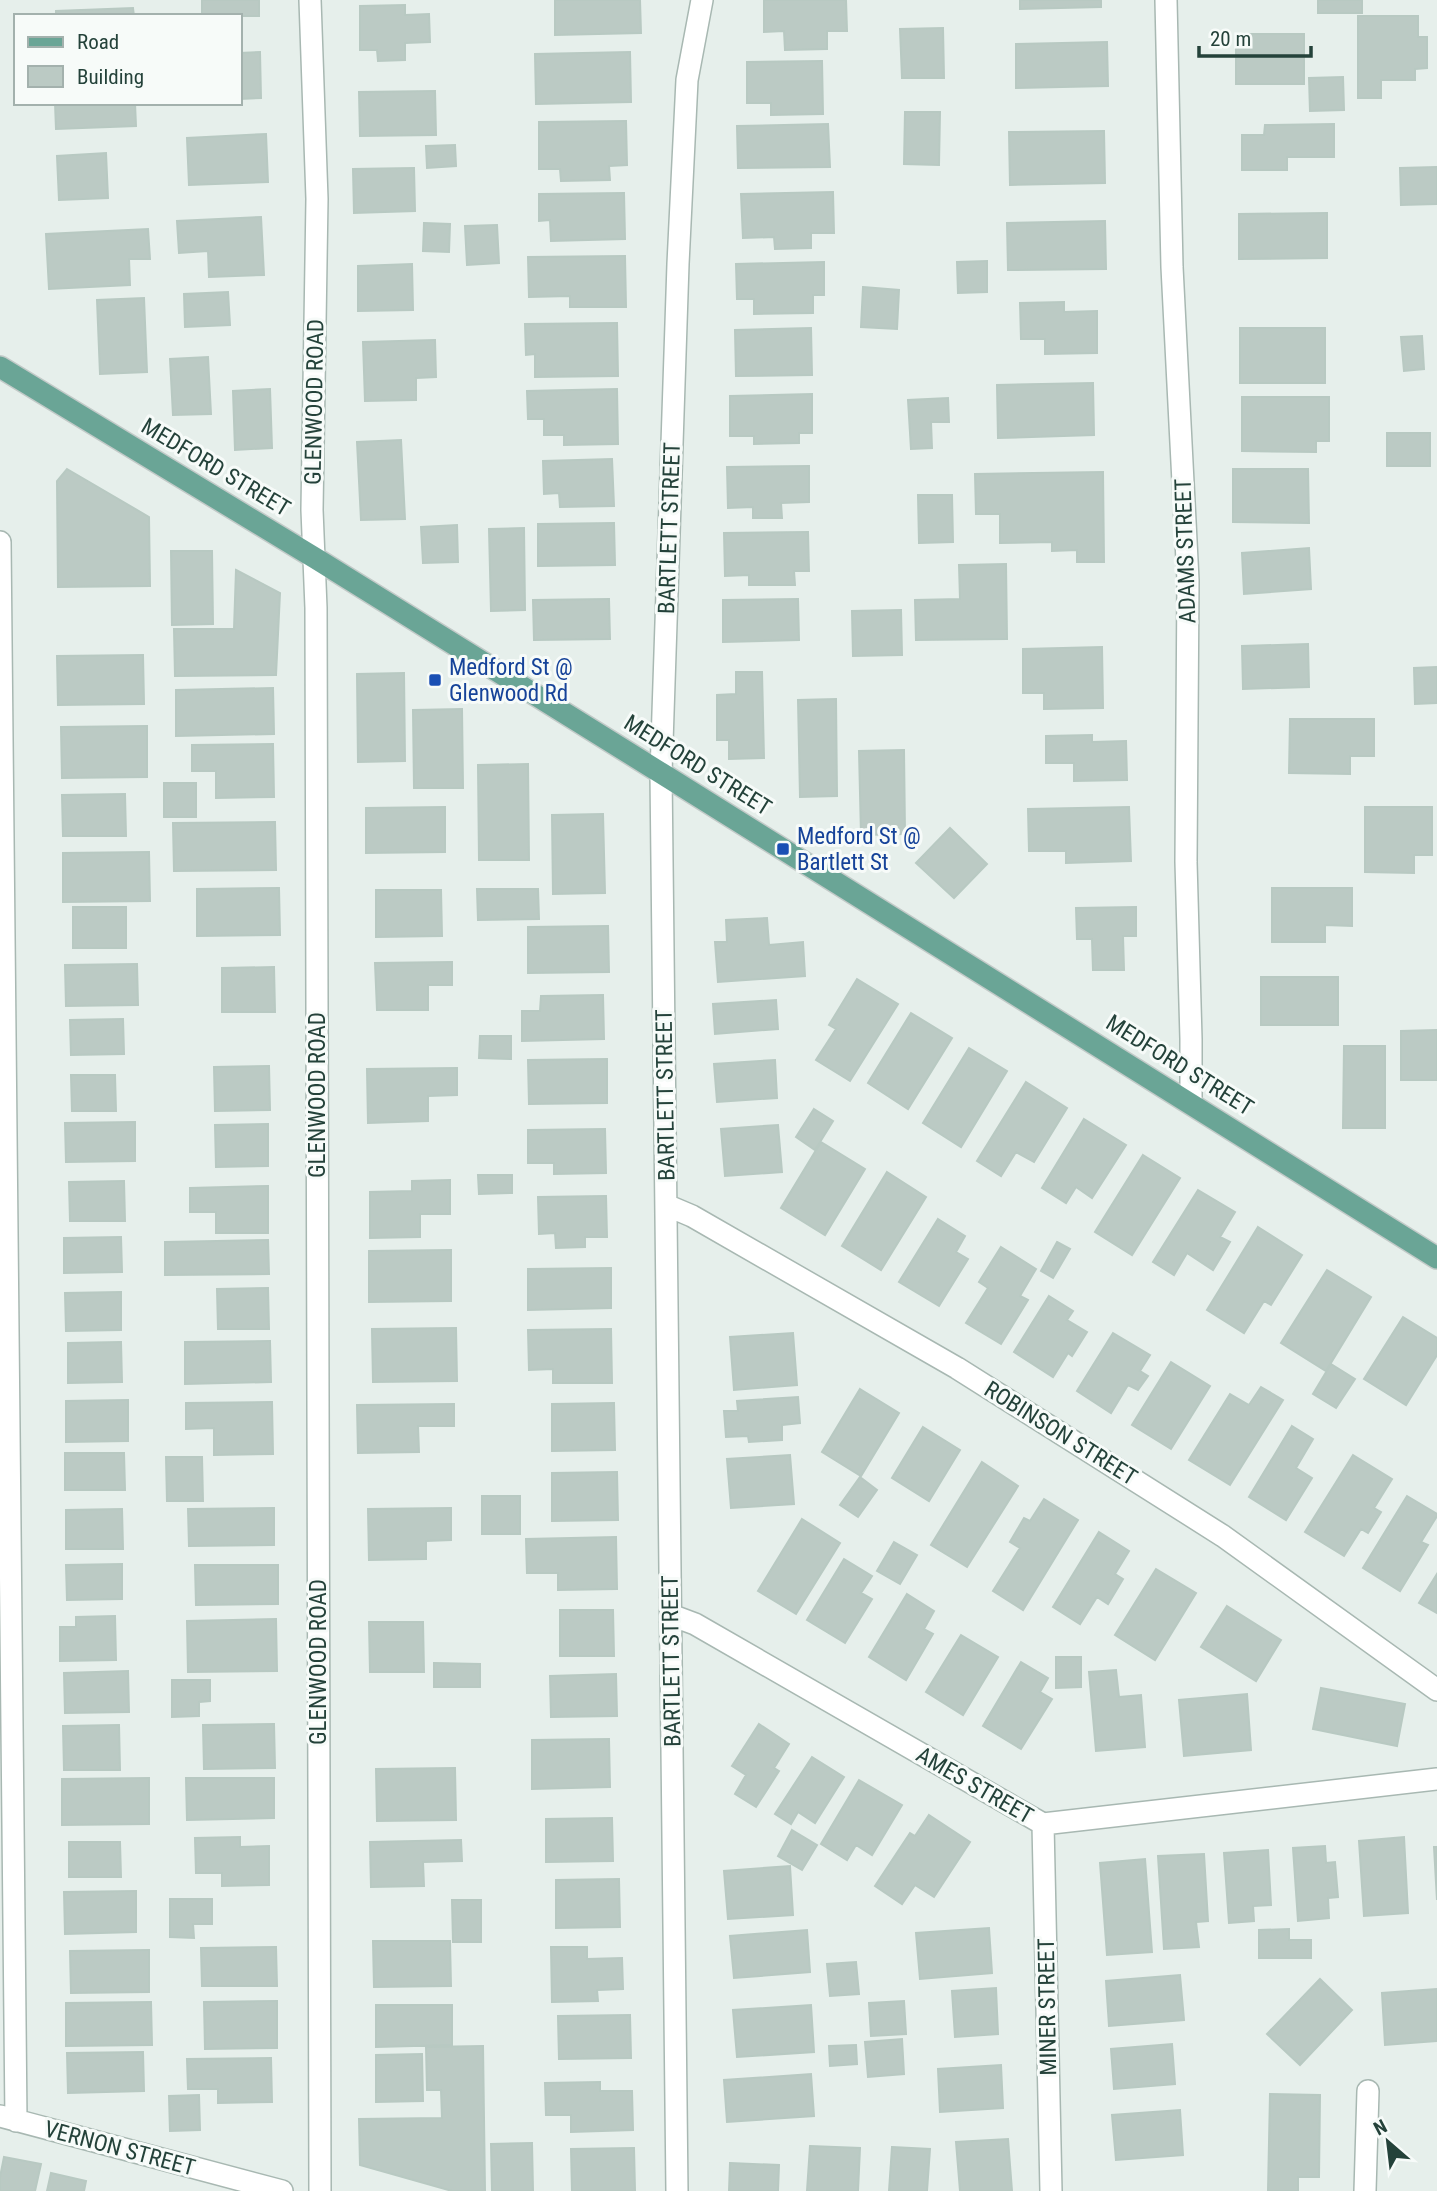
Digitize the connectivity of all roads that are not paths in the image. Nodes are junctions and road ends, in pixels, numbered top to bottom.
1 (310, 0) edge
2 (702, 0) edge
3 (1166, 0) edge
4 (0, 367) edge
5 (0, 541) edge
6 (315, 558) junction
7 (661, 773) junction
8 (1191, 1103) junction
9 (666, 1205) junction
10 (1437, 1258) edge
11 (671, 1615) junction
12 (1437, 1690) edge
13 (1437, 1779) edge
14 (1043, 1824) junction
15 (1368, 2091) dead end
16 (8, 2118) edge
17 (282, 2191) edge
18 (320, 2191) edge
19 (677, 2191) edge
20 (1051, 2191) edge
21 (1365, 2191) edge

1 - 6 street, GLENWOOD ROAD
2 - 7 street, BARTLETT STREET
3 - 8 street, ADAMS STREET
4 - 6 main road, MEDFORD STREET
5 - 16 street
6 - 7 main road, MEDFORD STREET
6 - 18 street, GLENWOOD ROAD
7 - 8 main road, MEDFORD STREET
7 - 9 street, BARTLETT STREET
8 - 10 main road, MEDFORD STREET
9 - 11 street, BARTLETT STREET
9 - 12 street, ROBINSON STREET
11 - 14 street, AMES STREET
11 - 19 street, BARTLETT STREET
13 - 14 street, AMES STREET
14 - 20 street, MINER STREET
15 - 21 street
16 - 17 street, VERNON STREET

